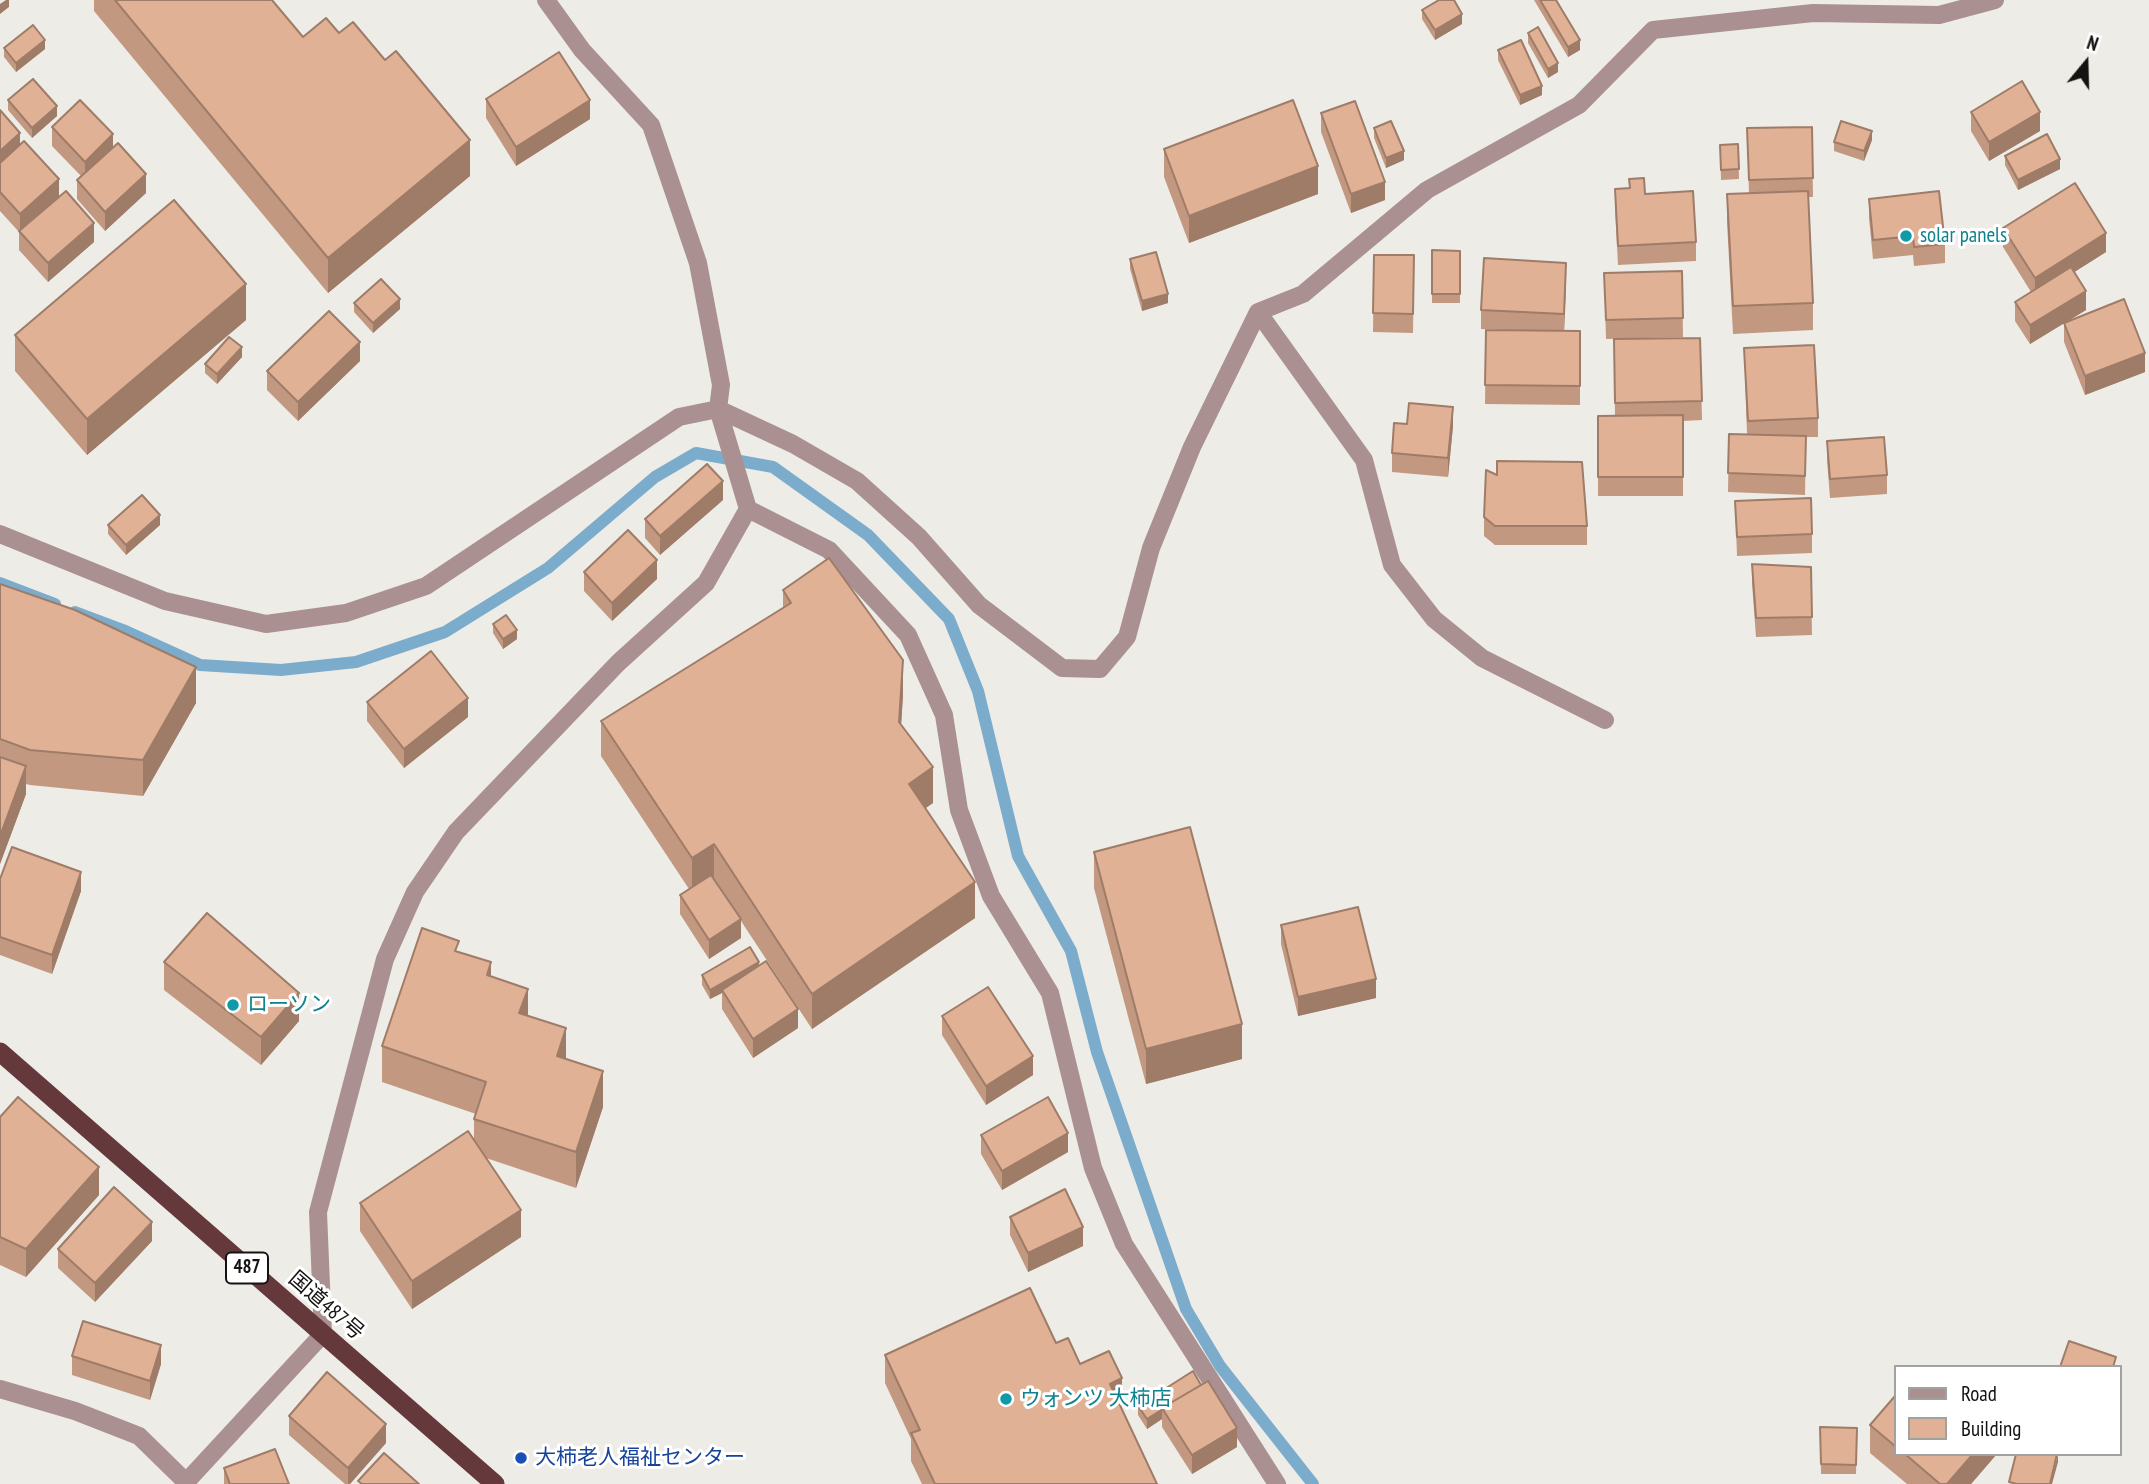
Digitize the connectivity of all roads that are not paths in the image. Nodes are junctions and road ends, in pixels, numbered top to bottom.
1 (546, 0) edge
2 (1995, 0) edge
3 (1258, 312) junction
4 (718, 409) junction
5 (748, 509) junction
6 (0, 534) edge
7 (1605, 720) dead end
8 (0, 1052) edge
9 (323, 1334) junction
10 (0, 1389) edge
11 (188, 1483) edge
12 (495, 1484) edge
13 (1277, 1484) edge

1 - 4 street
2 - 3 street
3 - 4 street
3 - 7 street
4 - 5 street
4 - 6 street
5 - 9 street
5 - 13 street
8 - 9 highway, 国道487号 / 487
9 - 11 street
9 - 12 highway, 国道487号 / 487
10 - 11 street

